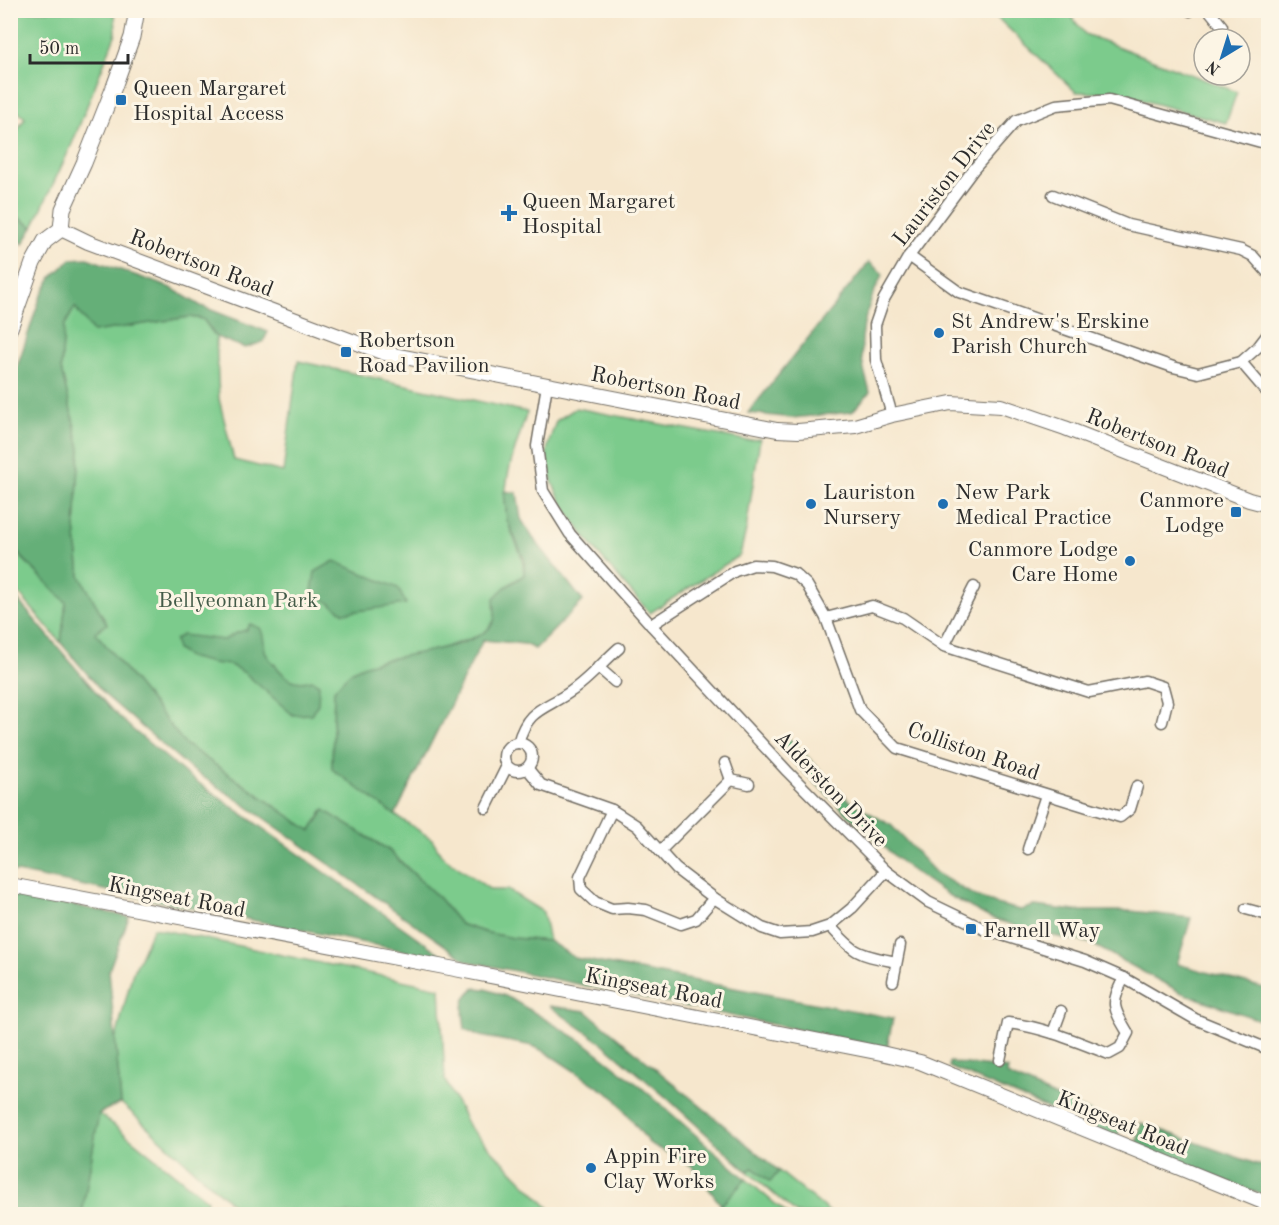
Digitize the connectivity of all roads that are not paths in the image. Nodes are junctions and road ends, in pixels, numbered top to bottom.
1 (138, 10) edge
2 (1209, 10) edge
3 (1222, 26) dead end
4 (1268, 141) edge
5 (1053, 195) dead end
6 (61, 229) junction
7 (909, 256) junction
8 (1269, 273) edge
9 (10, 328) edge
10 (1269, 334) edge
11 (1241, 362) junction
12 (547, 385) junction
13 (1265, 390) dead end
14 (892, 415) junction
15 (1269, 505) edge
16 (974, 587) dead end
17 (826, 618) junction
18 (651, 625) junction
19 (944, 646) junction
20 (619, 648) dead end
21 (598, 667) junction
22 (615, 682) dead end
23 (1162, 722) dead end
24 (518, 743) junction
25 (725, 763) dead end
26 (507, 766) junction
27 (527, 768) junction
28 (730, 780) junction
29 (749, 784) dead end
30 (1137, 786) dead end
31 (1046, 795) junction
32 (486, 808) dead end
33 (612, 810) junction
34 (1028, 849) dead end
35 (660, 851) junction
36 (885, 871) junction
37 (10, 885) edge
38 (714, 898) junction
39 (1246, 909) dead end
40 (1269, 915) edge
41 (830, 926) junction
42 (900, 945) dead end
43 (896, 962) junction
44 (1124, 978) junction
45 (893, 981) dead end
46 (1061, 1011) dead end
47 (1053, 1033) junction
48 (1269, 1049) edge
49 (1000, 1060) dead end
50 (1269, 1204) edge

1 - 6 main road
2 - 3 street
4 - 7 street, Lauriston Drive
5 - 8 street
6 - 9 main road
6 - 12 street, Robertson Road
7 - 11 street
7 - 14 street, Lauriston Drive
10 - 11 street
11 - 13 street
12 - 14 street, Robertson Road
12 - 18 street, Alderston Drive
14 - 15 street, Robertson Road
16 - 19 street
17 - 18 street, Colliston Road
17 - 19 street
17 - 31 street, Colliston Road
18 - 36 street, Alderston Drive
19 - 23 street
20 - 21 street
21 - 22 street
21 - 24 street
24 - 26 street
24 - 27 street
25 - 28 street
26 - 27 street
26 - 32 street
27 - 33 street
28 - 29 street
28 - 35 street
30 - 31 street, Colliston Road
31 - 34 street, Colliston Road
33 - 35 street
33 - 38 street
35 - 38 street
36 - 41 street
36 - 44 street, Alderston Drive
37 - 50 street, Kingseat Road
38 - 41 street
39 - 40 street
41 - 43 street
42 - 43 street
43 - 45 street
44 - 47 street
44 - 48 street, Alderston Drive
46 - 47 street
47 - 49 street

